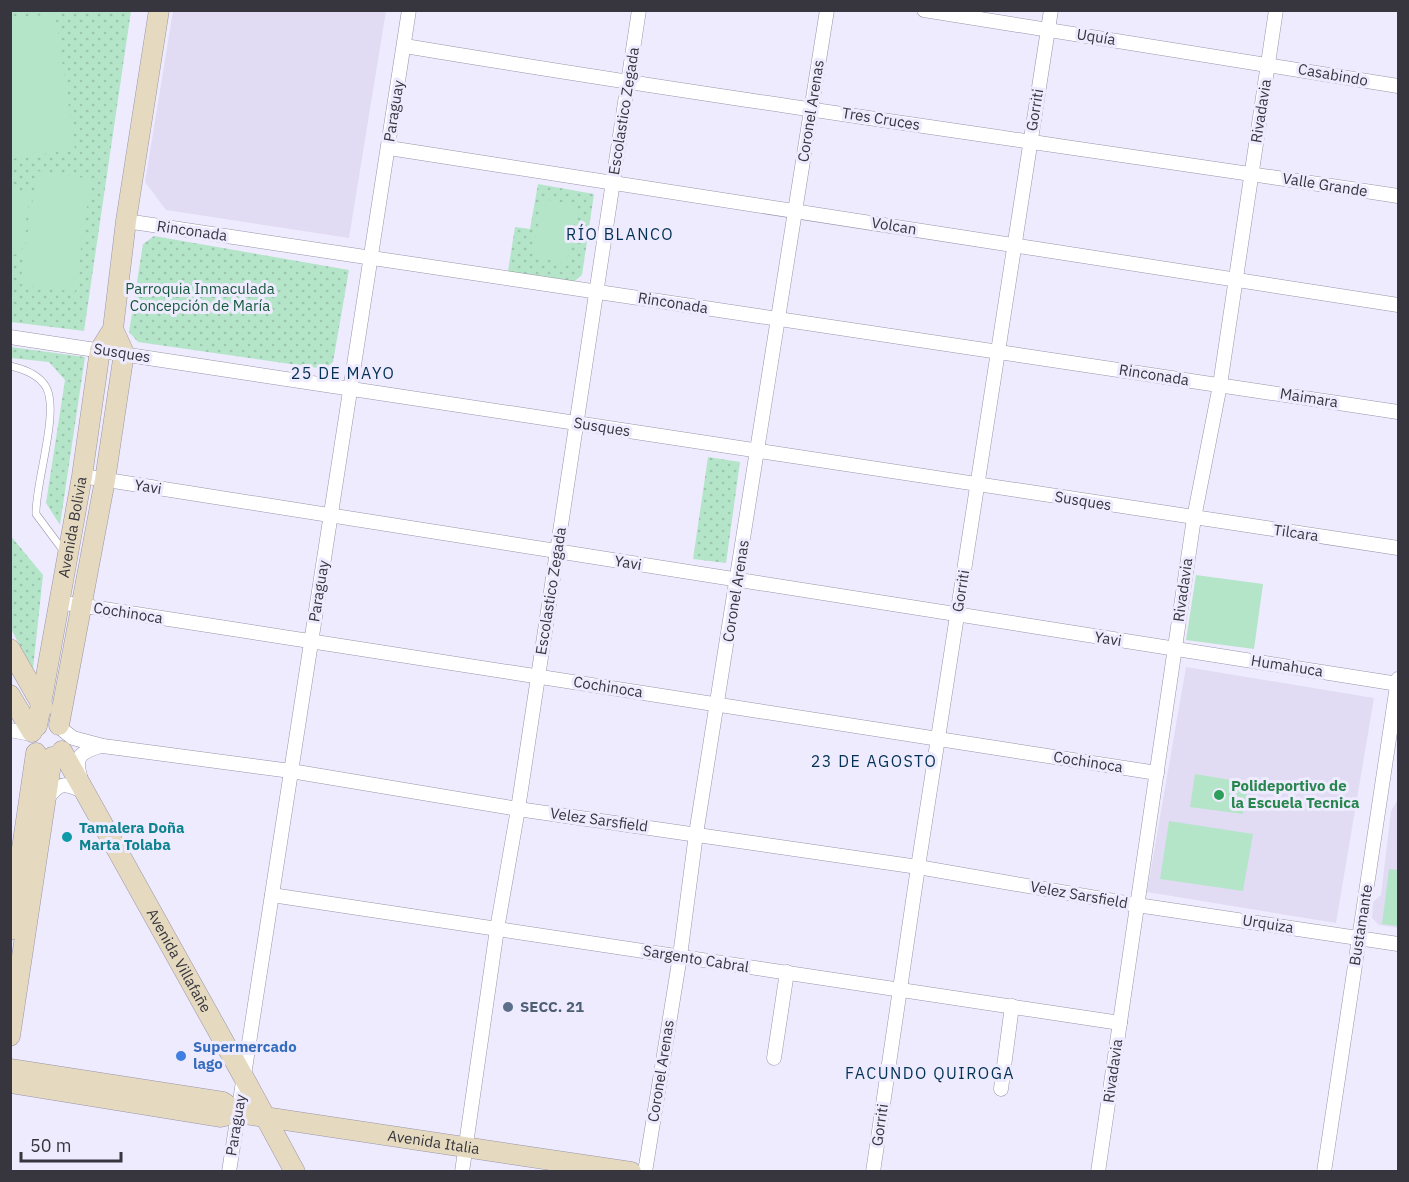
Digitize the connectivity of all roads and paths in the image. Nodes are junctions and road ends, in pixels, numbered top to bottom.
1 (159, 10) edge
2 (409, 10) edge
3 (639, 10) edge
4 (827, 10) edge
5 (924, 10) edge
6 (1051, 10) edge
7 (1276, 10) edge
8 (1048, 30) junction
9 (405, 46) junction
10 (1268, 64) junction
11 (628, 83) junction
12 (1398, 86) edge
13 (812, 108) junction
14 (1030, 142) junction
15 (389, 148) junction
16 (1251, 174) junction
17 (613, 183) junction
18 (1398, 196) edge
19 (795, 211) junction
20 (126, 221) junction
21 (1015, 245) junction
22 (372, 257) junction
23 (1235, 279) junction
24 (596, 291) junction
25 (1398, 305) edge
26 (779, 318) junction
27 (113, 329) junction
28 (10, 337) edge
29 (100, 350) junction
30 (998, 351) junction
31 (124, 353) junction
32 (10, 366) edge
33 (1220, 385) junction
34 (351, 388) junction
35 (1398, 412) edge
36 (576, 423) junction
37 (758, 451) junction
38 (82, 476) junction
39 (105, 480) junction
40 (977, 485) junction
41 (331, 516) junction
42 (1194, 518) junction
43 (1398, 548) edge
44 (557, 551) junction
45 (67, 555) junction
46 (738, 580) junction
47 (59, 602) junction
48 (81, 606) junction
49 (957, 615) junction
50 (311, 641) junction
51 (10, 649) edge
52 (1175, 649) junction
53 (538, 676) junction
54 (1398, 682) edge
55 (10, 695) edge
56 (41, 703) junction
57 (718, 704) junction
58 (10, 730) edge
59 (47, 737) junction
60 (938, 739) junction
61 (103, 746) junction
62 (291, 771) junction
63 (1156, 773) junction
64 (85, 792) junction
65 (46, 799) junction
66 (518, 809) junction
67 (696, 834) junction
68 (918, 867) junction
69 (272, 895) junction
70 (1137, 905) junction
71 (497, 929) junction
72 (10, 930) edge
73 (1359, 938) junction
74 (1398, 944) edge
75 (680, 956) junction
76 (787, 972) junction
77 (900, 990) junction
78 (1012, 1006) junction
79 (1120, 1023) junction
80 (10, 1036) edge
81 (774, 1058) dead end
82 (10, 1069) edge
83 (243, 1076) junction
84 (10, 1083) edge
85 (1001, 1089) dead end
86 (238, 1113) junction
87 (264, 1117) junction
88 (466, 1147) junction
89 (229, 1172) edge
90 (295, 1172) edge
91 (462, 1172) edge
92 (631, 1172) edge
93 (645, 1172) edge
94 (873, 1172) edge
95 (1098, 1172) edge
96 (1324, 1172) edge

1 - 20 street, Avenida Bolivia
2 - 9 street, Paraguay
3 - 11 street, Escolastico Zegada
4 - 13 street, Coronel Arenas
5 - 8 street, Uquía
6 - 8 street, Gorriti
7 - 10 street, Rivadavia
8 - 10 street, Uquía
8 - 14 street, Gorriti
9 - 11 street, Tres Cruces
9 - 15 street, Paraguay
10 - 12 street, Casabindo
10 - 16 street, Rivadavia
11 - 13 street, Tres Cruces
11 - 17 street, Escolastico Zegada
13 - 14 street, Tres Cruces
13 - 19 street, Coronel Arenas
14 - 16 street, Tres Cruces
14 - 21 street, Gorriti
15 - 17 street, Volcan
15 - 22 street, Paraguay
16 - 18 street, Valle Grande
16 - 23 street, Rivadavia
17 - 19 street, Volcan
17 - 24 street, Escolastico Zegada
19 - 21 street, Volcan
19 - 26 street, Coronel Arenas
20 - 22 street, Rinconada
20 - 27 street, Avenida Bolivia
21 - 23 street, Volcan
21 - 30 street, Gorriti
22 - 24 street, Rinconada
22 - 34 street, Paraguay
23 - 25 street, Volcan
23 - 33 street, Rivadavia
24 - 26 street, Rinconada
24 - 36 street, Escolastico Zegada
26 - 30 street, Rinconada
26 - 37 street, Coronel Arenas
27 - 29 street, Avenida Bolivia
27 - 31 street
28 - 29 street, Susques
29 - 31 street, Susques
29 - 38 street, Avenida Bolivia
30 - 33 street, Rinconada
30 - 40 street, Gorriti
31 - 34 street, Susques
31 - 39 street, Avenida Bolivia
32 - 45 lane
33 - 35 street, Maimara
33 - 42 street, Rivadavia
34 - 36 street, Susques
34 - 41 street, Paraguay
36 - 37 street, Susques
36 - 44 street, Escolastico Zegada
37 - 40 street, Susques
37 - 46 street, Coronel Arenas
38 - 39 street, Yavi
38 - 45 street, Avenida Bolivia
39 - 41 street, Yavi
39 - 48 street, Avenida Bolivia
40 - 42 street, Susques
40 - 49 street, Gorriti
41 - 44 street, Yavi
41 - 50 street, Paraguay
42 - 43 street, Tilcara
42 - 52 street, Rivadavia
44 - 46 street, Yavi
44 - 53 street, Escolastico Zegada
45 - 47 street, Avenida Bolivia
46 - 49 street, Yavi
46 - 57 street, Coronel Arenas
47 - 48 street, Cochinoca
47 - 56 street, Avenida Bolivia
48 - 50 street, Cochinoca
48 - 59 street, Avenida Bolivia
49 - 52 street, Yavi
49 - 60 street, Gorriti
50 - 53 street, Cochinoca
50 - 62 street, Paraguay
51 - 56 street
52 - 54 street, Humahuca
52 - 63 street, Rivadavia
53 - 57 street, Cochinoca
53 - 66 street, Escolastico Zegada
54 - 73 street, Bustamante
55 - 59 street, Avenida Villafañe
56 - 59 street, Avenida Bolivia
57 - 60 street, Cochinoca
57 - 67 street, Coronel Arenas
58 - 59 street, Velez Sarsfield
59 - 61 street, Velez Sarsfield
59 - 64 street, Avenida Villafañe
59 - 65 street, Avenida Bolivia
59 - 72 street, Avenida Bolivia
60 - 63 street, Cochinoca
60 - 68 street, Gorriti
61 - 62 street, Velez Sarsfield
61 - 64 street
62 - 66 street, Velez Sarsfield
62 - 69 street, Paraguay
63 - 70 street, Rivadavia
64 - 65 street
64 - 83 street, Avenida Villafañe
65 - 80 street, Avenida Bolivia
66 - 67 street, Velez Sarsfield
66 - 71 street, Escolastico Zegada
67 - 68 street, Velez Sarsfield
67 - 75 street, Coronel Arenas
68 - 70 street, Velez Sarsfield
68 - 77 street, Gorriti
69 - 71 street, Sargento Cabral
69 - 83 street, Paraguay
70 - 73 street, Urquiza
70 - 79 street, Rivadavia
71 - 75 street, Sargento Cabral
71 - 88 street, Escolastico Zegada
73 - 74 street, Urquiza
73 - 96 street, Bustamante
75 - 76 street, Sargento Cabral
75 - 93 street, Coronel Arenas
76 - 77 street, Sargento Cabral
76 - 81 street
77 - 78 street, Sargento Cabral
77 - 94 street, Gorriti
78 - 79 street, Sargento Cabral
78 - 85 street
79 - 95 street, Rivadavia
82 - 86 street, Avenida Italia
83 - 86 street, Paraguay
83 - 87 street, Avenida Villafañe
84 - 86 street, Avenida Italia
86 - 87 street, Avenida Italia
86 - 89 street, Paraguay
87 - 88 street, Avenida Italia
87 - 90 street, Avenida Villafañe
88 - 91 street, Escolastico Zegada
88 - 92 street, Avenida Italia

